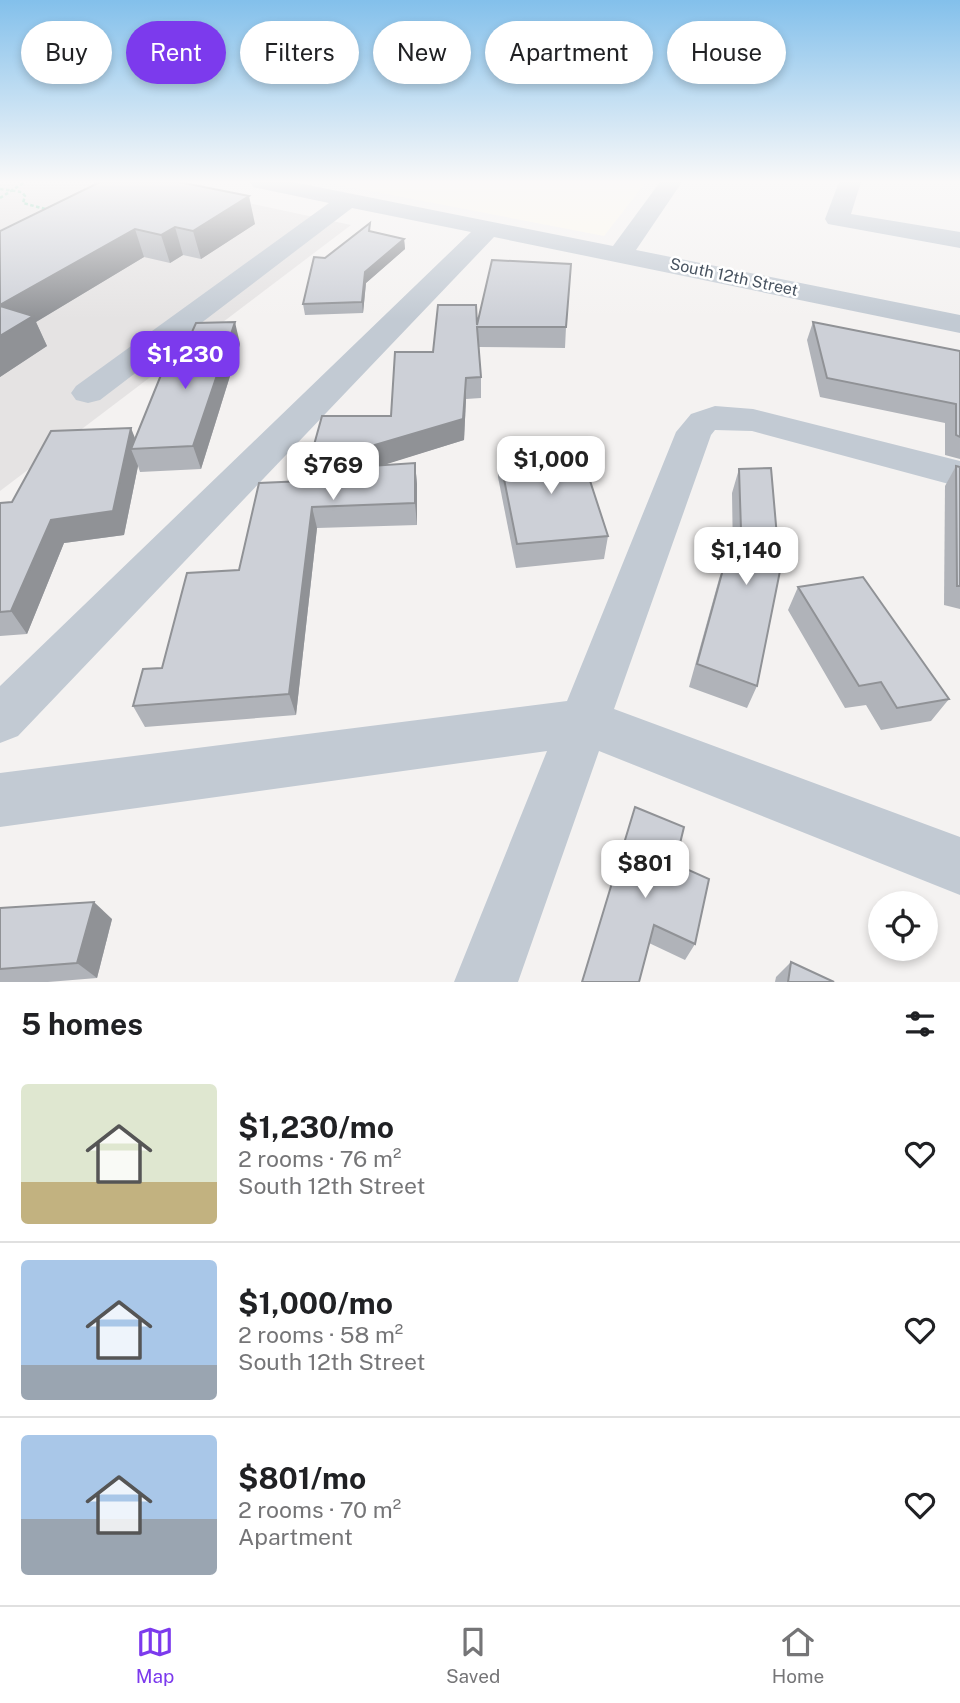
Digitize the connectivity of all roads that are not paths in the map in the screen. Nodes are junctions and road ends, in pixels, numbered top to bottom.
1 (310, 228) edge
2 (489, 228) joint
3 (639, 228) edge
4 (889, 228) edge
5 (960, 240) edge
6 (620, 254) junction
7 (960, 324) edge
8 (88, 393) dead end
9 (960, 474) edge
10 (0, 720) edge
11 (586, 722) junction
12 (0, 800) edge
13 (960, 866) edge
14 (486, 982) edge

1 - 8 street
2 - 6 street, South 12th Street
2 - 10 street
3 - 6 street
4 - 5 street
6 - 7 street, South 12th Street
9 - 11 street
11 - 12 street
11 - 13 street
11 - 14 street

